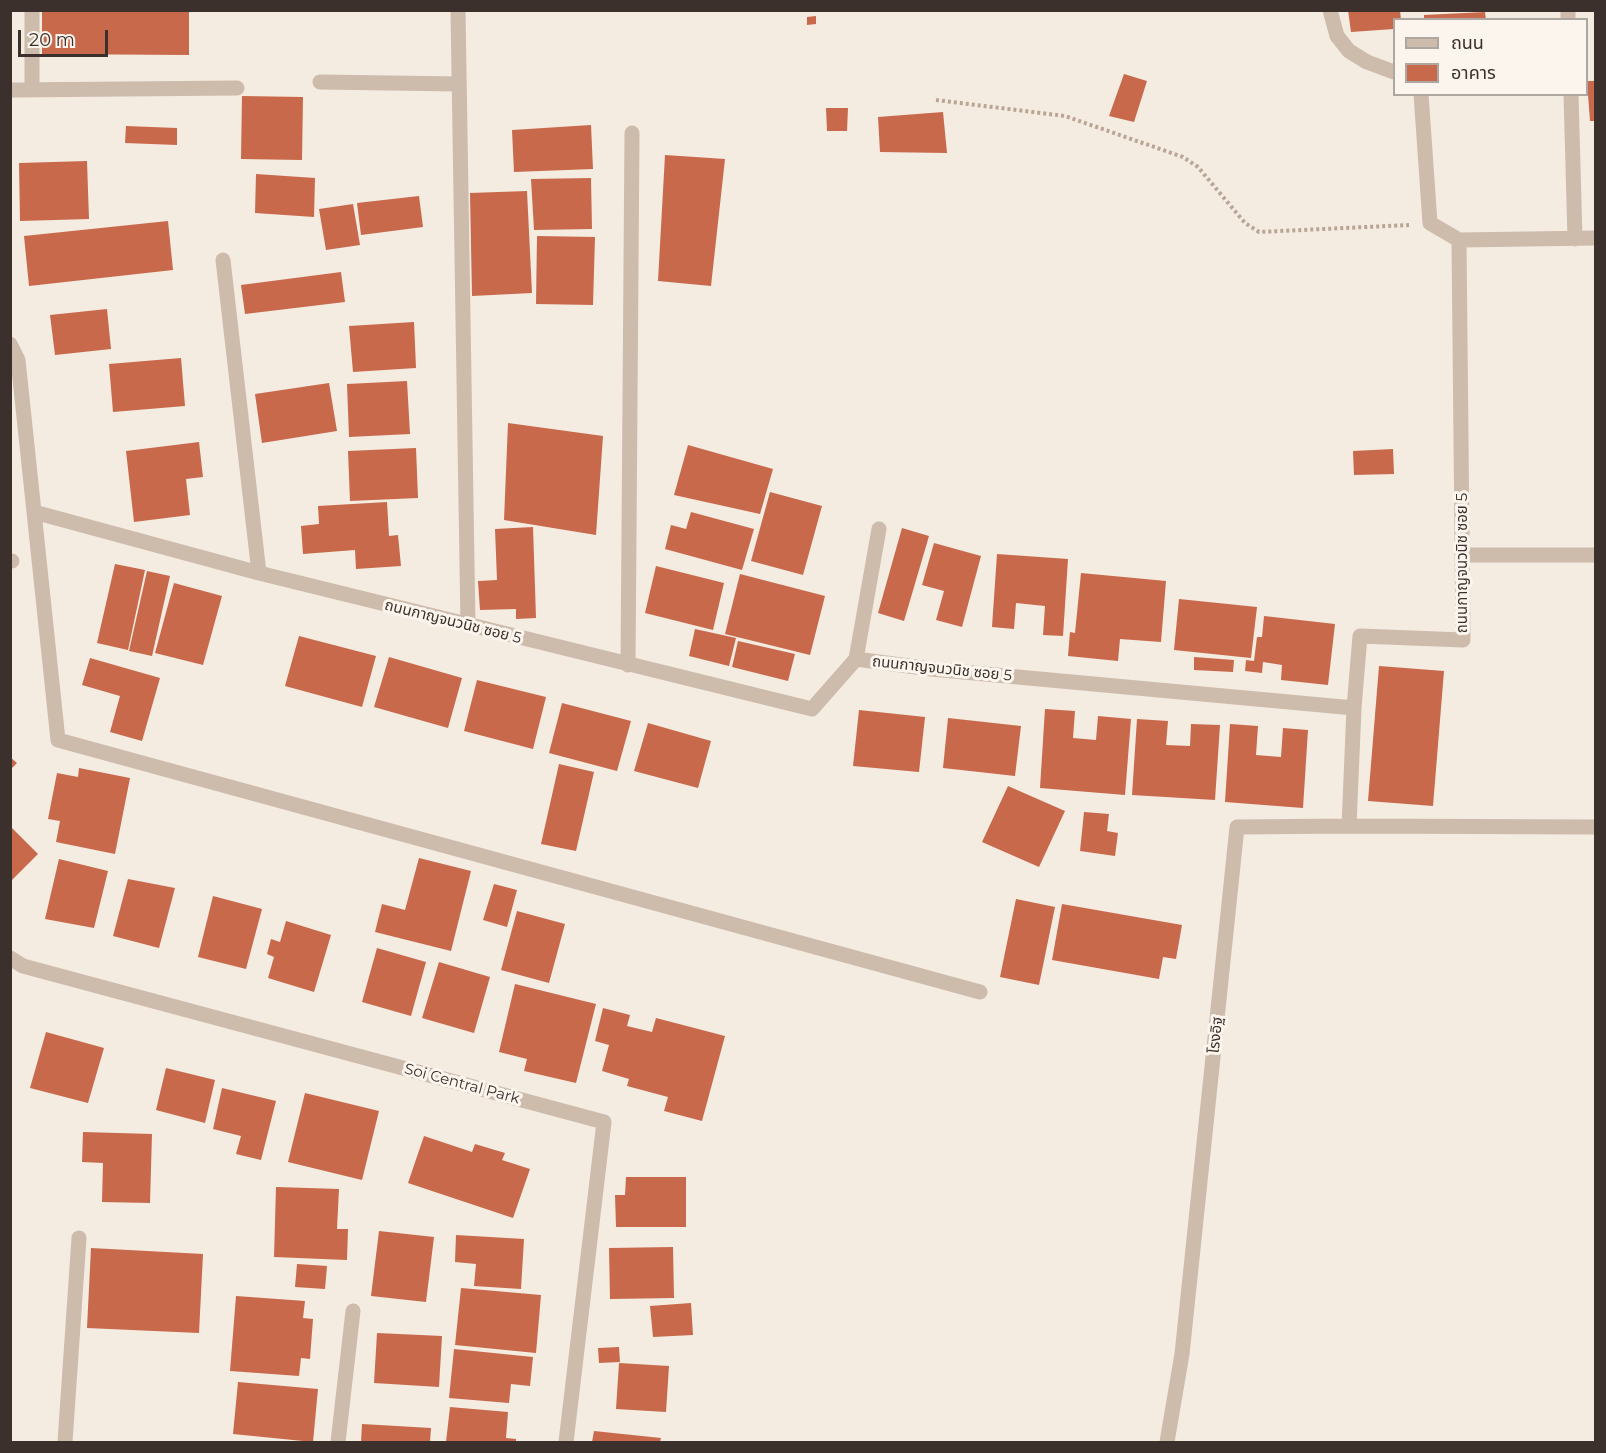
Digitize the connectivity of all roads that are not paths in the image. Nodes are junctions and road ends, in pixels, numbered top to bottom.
1 (32, 10) edge
2 (458, 10) edge
3 (1330, 10) edge
4 (1393, 71) edge
5 (320, 82) dead end
6 (458, 84) junction
7 (237, 88) dead end
8 (10, 90) edge
9 (32, 90) junction
10 (1421, 96) edge
11 (1571, 96) edge
12 (632, 133) dead end
13 (1596, 238) edge
14 (1575, 239) junction
15 (1459, 240) junction
16 (223, 260) dead end
17 (10, 344) edge
18 (34, 512) junction
19 (879, 530) dead end
20 (1464, 555) junction
21 (1596, 555) edge
22 (259, 573) junction
23 (468, 625) junction
24 (856, 659) junction
25 (628, 665) junction
26 (1354, 708) junction
27 (1349, 825) junction
28 (1596, 827) edge
29 (10, 958) edge
30 (980, 992) dead end
31 (79, 1238) dead end
32 (353, 1311) dead end
33 (65, 1443) edge
34 (338, 1443) edge
35 (566, 1443) edge
36 (1167, 1443) edge

1 - 9 street
2 - 6 street
3 - 4 street
5 - 6 street
6 - 23 street
7 - 9 street
8 - 9 street
10 - 15 street
11 - 14 street
12 - 25 street
13 - 14 street
14 - 15 street
15 - 20 street, ถนนกาญจนวนิช ซอย 5
16 - 22 street
17 - 18 street
18 - 22 street, ถนนกาญจนวนิช ซอย 5
18 - 30 street
19 - 24 street
20 - 21 street
20 - 26 street, ถนนกาญจนวนิช ซอย 5
22 - 23 street, ถนนกาญจนวนิช ซอย 5
23 - 25 street, ถนนกาญจนวนิช ซอย 5
24 - 25 street, ถนนกาญจนวนิช ซอย 5
24 - 26 street, ถนนกาญจนวนิช ซอย 5
26 - 27 street
27 - 28 street
27 - 36 street, โรงอิฐ
29 - 35 street, Soi Central Park
31 - 33 street
32 - 34 street

